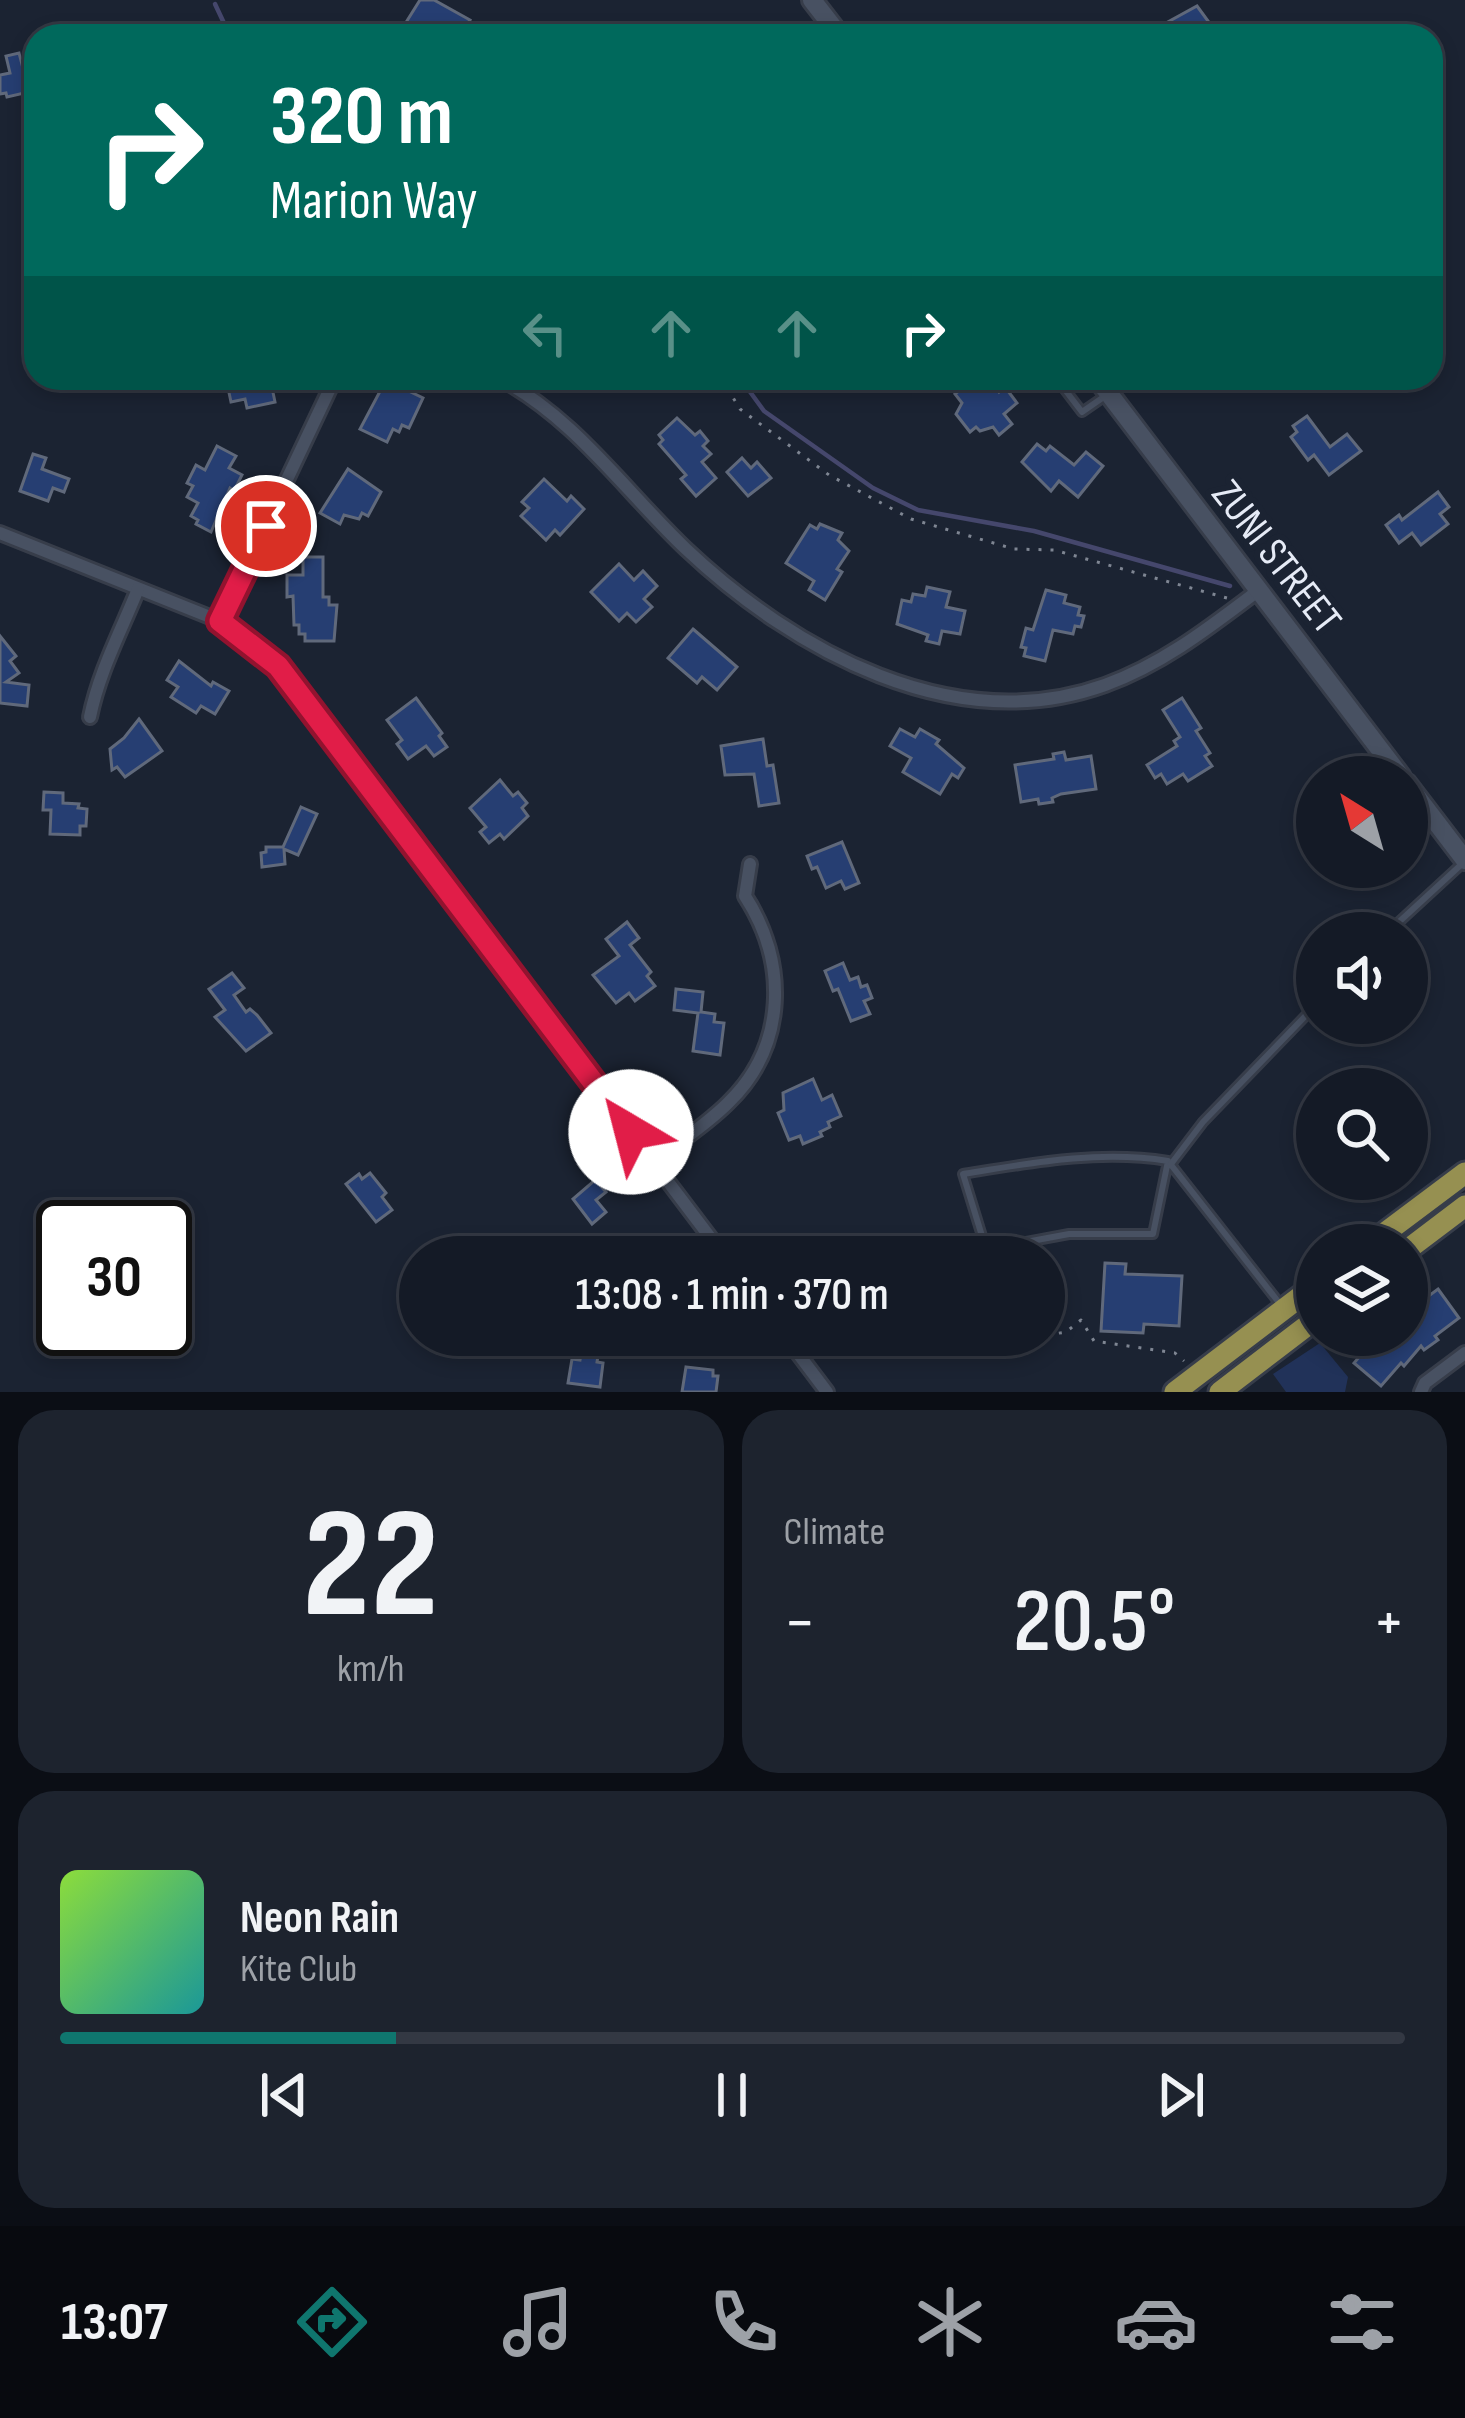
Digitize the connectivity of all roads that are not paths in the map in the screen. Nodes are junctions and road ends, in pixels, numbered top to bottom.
1 (812, 0) edge
2 (831, 24) edge
3 (329, 390) edge
4 (517, 390) edge
5 (1065, 390) edge
6 (1100, 390) edge
7 (1106, 390) edge
8 (0, 533) edge
9 (138, 589) junction
10 (1259, 590) junction
11 (220, 621) junction
12 (90, 717) dead end
13 (1385, 756) edge
14 (1428, 812) edge
15 (1465, 861) edge
16 (751, 864) dead end
17 (1410, 912) edge
18 (1296, 1026) edge
19 (653, 1162) junction
20 (1169, 1163) junction
21 (1465, 1173) edge
22 (1465, 1206) edge
23 (1397, 1224) edge
24 (1428, 1234) edge
25 (709, 1236) edge
26 (1296, 1301) edge
27 (1284, 1310) junction
28 (1296, 1317) edge
29 (1296, 1335) edge
30 (1465, 1353) edge
31 (800, 1356) edge
32 (827, 1392) edge
33 (1174, 1392) edge
34 (1220, 1392) edge
35 (1421, 1392) edge

1 - 2 street
3 - 11 street
4 - 10 street
5 - 6 lane
7 - 10 street, ZUNI STREET
8 - 9 street
9 - 11 street
9 - 12 street
10 - 13 street, ZUNI STREET
11 - 19 street
14 - 15 street, ZUNI STREET
15 - 17 lane
16 - 19 street
18 - 20 lane
19 - 25 street
20 - 20 lane
20 - 27 lane
21 - 23 main road
22 - 24 main road
26 - 27 main road
27 - 28 lane
27 - 33 main road
29 - 34 main road
30 - 35 street
31 - 32 street

